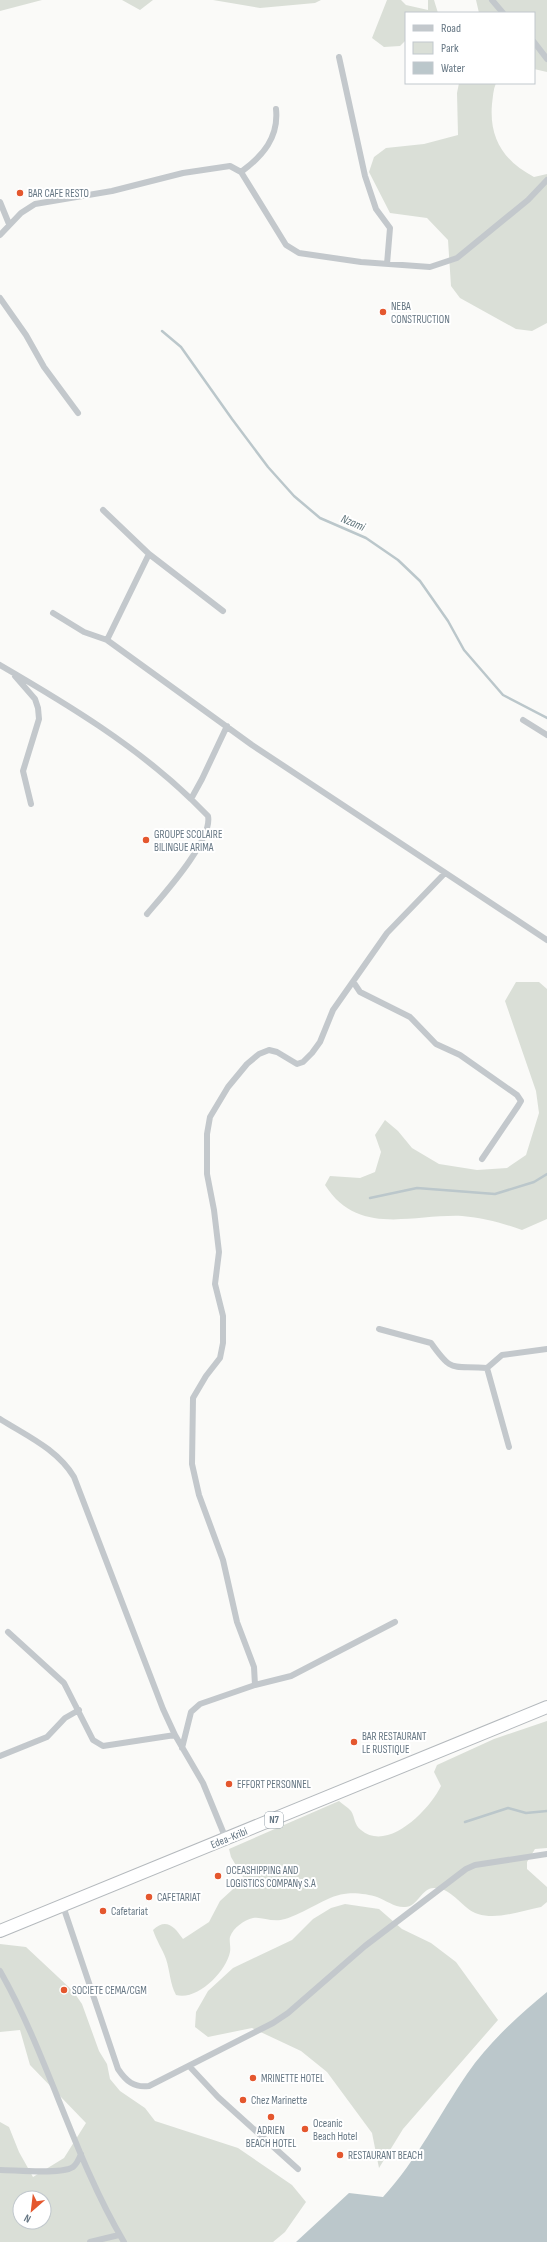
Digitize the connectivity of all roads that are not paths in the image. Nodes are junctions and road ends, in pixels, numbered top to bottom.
1 (492, 0) edge
2 (502, 12) edge
3 (535, 43) edge
4 (339, 57) dead end
5 (547, 59) edge
6 (276, 109) dead end
7 (242, 172) junction
8 (547, 180) edge
9 (0, 202) edge
10 (9, 224) junction
11 (0, 235) edge
12 (387, 264) junction
13 (0, 298) edge
14 (78, 413) dead end
15 (102, 510) dead end
16 (149, 554) junction
17 (223, 611) dead end
18 (53, 613) dead end
19 (107, 640) junction
20 (0, 665) edge
21 (11, 672) junction
22 (523, 720) dead end
23 (227, 726) junction
24 (547, 735) edge
25 (190, 799) junction
26 (31, 804) dead end
27 (445, 873) junction
28 (147, 914) dead end
29 (547, 940) edge
30 (354, 983) junction
31 (482, 1159) dead end
32 (380, 1329) dead end
33 (547, 1350) edge
34 (487, 1368) junction
35 (0, 1419) edge
36 (509, 1447) dead end
37 (395, 1622) dead end
38 (8, 1632) dead end
39 (255, 1685) junction
40 (547, 1707) edge
41 (79, 1710) junction
42 (175, 1735) junction
43 (182, 1748) junction
44 (0, 1756) edge
45 (226, 1839) junction
46 (547, 1854) edge
47 (63, 1906) junction
48 (0, 1931) edge
49 (0, 1971) edge
50 (190, 2067) junction
51 (81, 2154) junction
52 (298, 2169) dead end
53 (0, 2170) edge
54 (120, 2235) junction
55 (90, 2242) edge
56 (124, 2242) edge

1 - 2 street
3 - 5 street
4 - 12 street
6 - 7 street
7 - 10 street
7 - 12 street
8 - 12 street
9 - 10 street
10 - 11 street
13 - 14 street
15 - 16 street
16 - 17 street
16 - 19 street
18 - 19 street
19 - 23 street
20 - 21 street
21 - 25 street
21 - 26 street
22 - 24 street
23 - 25 street
23 - 27 street
25 - 28 street
27 - 29 street
27 - 30 street
30 - 31 street
30 - 39 street
32 - 34 street
33 - 34 street
34 - 36 street
35 - 42 street
37 - 39 street
38 - 41 street
39 - 43 street
40 - 45 highway, Edea-Kribi / N7
41 - 42 street
41 - 44 street
42 - 43 street
43 - 45 street
45 - 47 highway, Edea-Kribi / N7
46 - 50 street
47 - 48 highway, Edea-Kribi / N7
47 - 50 street
49 - 51 street
50 - 52 street
51 - 53 street
51 - 54 street
54 - 55 street
54 - 56 street

